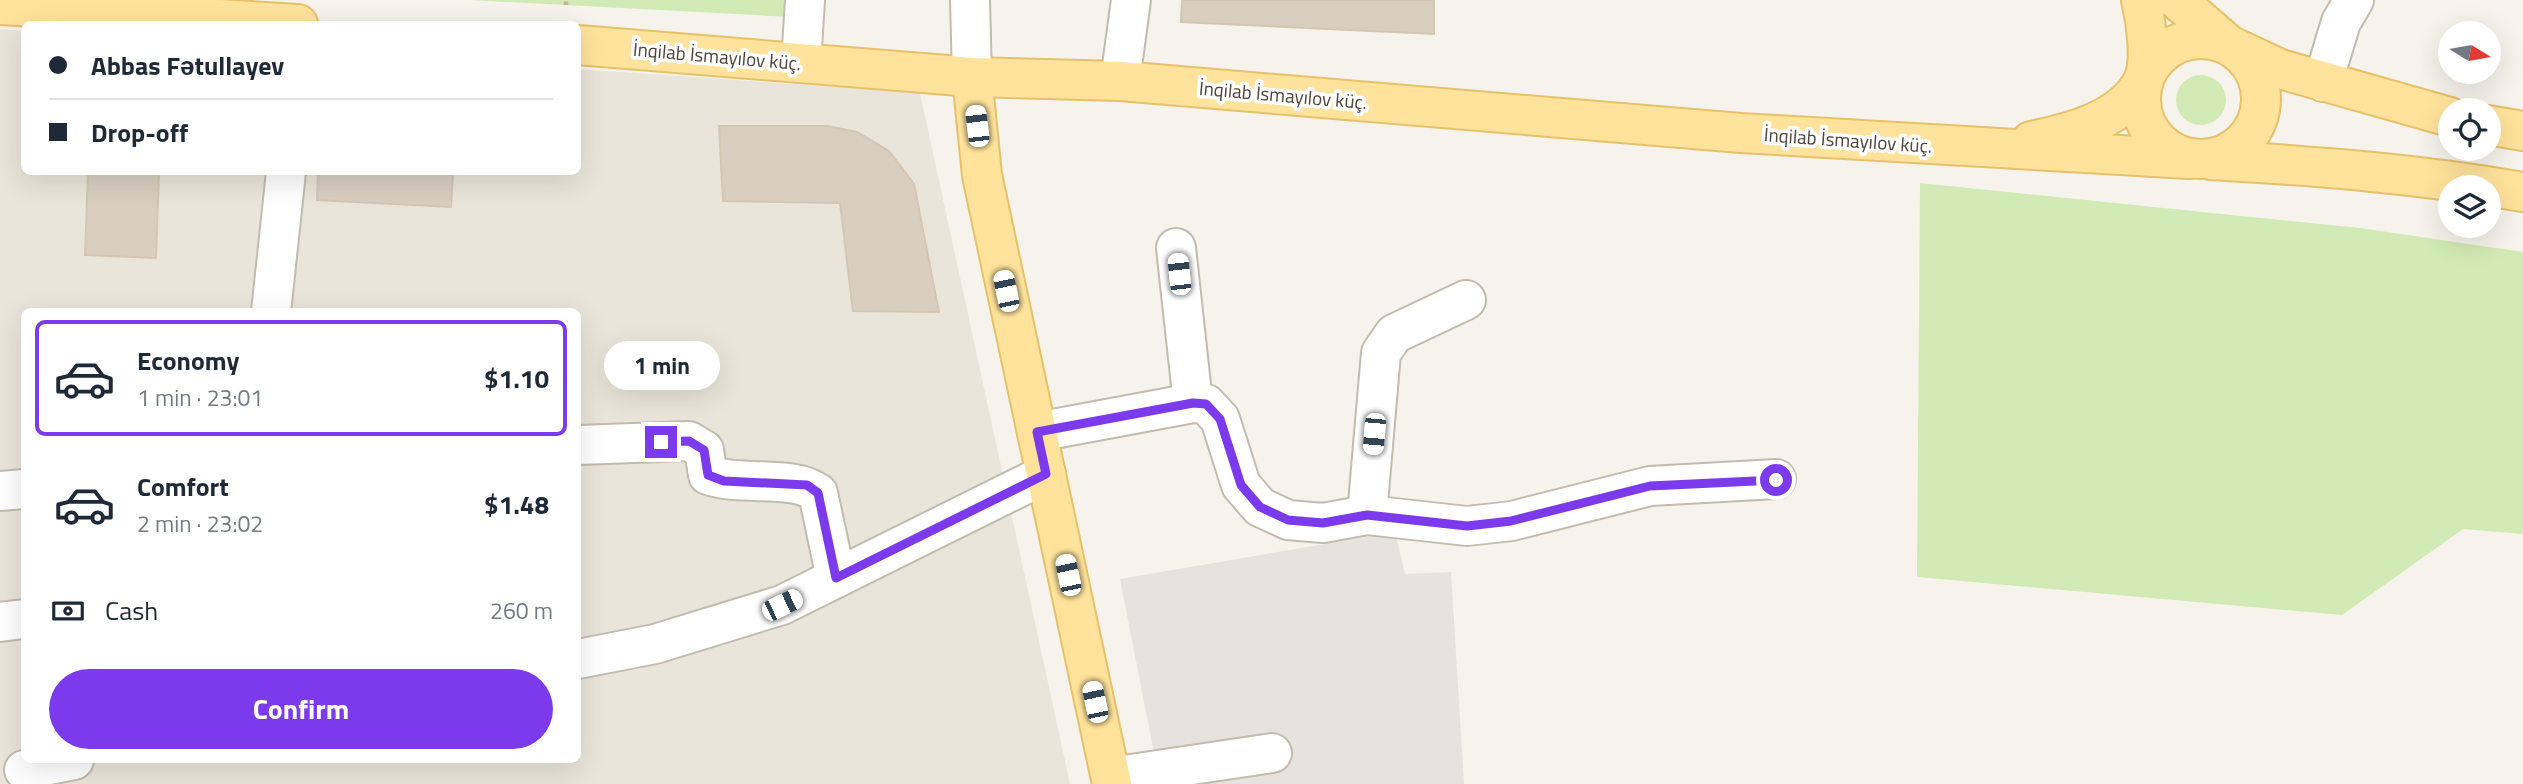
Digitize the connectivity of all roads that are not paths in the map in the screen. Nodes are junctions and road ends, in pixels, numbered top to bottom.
1 (303, 0) edge
2 (805, 0) edge
3 (970, 0) edge
4 (1131, 0) edge
5 (2141, 0) edge
6 (2176, 0) edge
7 (2354, 0) edge
8 (16, 12) edge
9 (228, 21) edge
10 (300, 21) edge
11 (581, 45) edge
12 (2229, 45) junction
13 (801, 63) junction
14 (972, 77) junction
15 (2143, 80) junction
16 (1120, 81) junction
17 (2323, 82) junction
18 (2438, 114) edge
19 (2501, 127) edge
20 (2523, 131) edge
21 (1988, 150) junction
22 (2199, 159) junction
23 (286, 175) edge
24 (2523, 192) edge
25 (1176, 248) dead end
26 (1466, 300) dead end
27 (271, 308) edge
28 (1193, 403) junction
29 (1037, 432) junction
30 (581, 445) edge
31 (1046, 474) junction
32 (1776, 480) dead end
33 (21, 489) edge
34 (0, 491) edge
35 (1367, 515) junction
36 (836, 578) junction
37 (21, 618) edge
38 (0, 622) edge
39 (581, 658) edge
40 (1272, 753) dead end
41 (59, 763) edge
42 (24, 770) dead end
43 (1112, 781) edge

1 - 10 street
2 - 13 street
3 - 14 street
4 - 16 street
5 - 15 main road
6 - 12 main road
7 - 17 street
8 - 9 main road
11 - 13 main road, İnqilab İsmayılov küç.
12 - 15 main road
12 - 17 main road
12 - 22 main road
13 - 14 main road, İnqilab İsmayılov küç.
14 - 16 main road, İnqilab İsmayılov küç.
14 - 29 main road
15 - 21 main road
15 - 22 main road
16 - 21 main road, İnqilab İsmayılov küç.
17 - 18 main road
19 - 20 main road
21 - 22 main road
22 - 24 main road
23 - 27 street
25 - 28 street
26 - 35 street
28 - 29 street
28 - 35 street
29 - 31 main road
30 - 36 street
31 - 36 street
31 - 43 main road
32 - 35 street
33 - 34 street
36 - 39 street
37 - 38 street
40 - 43 street
41 - 42 street

